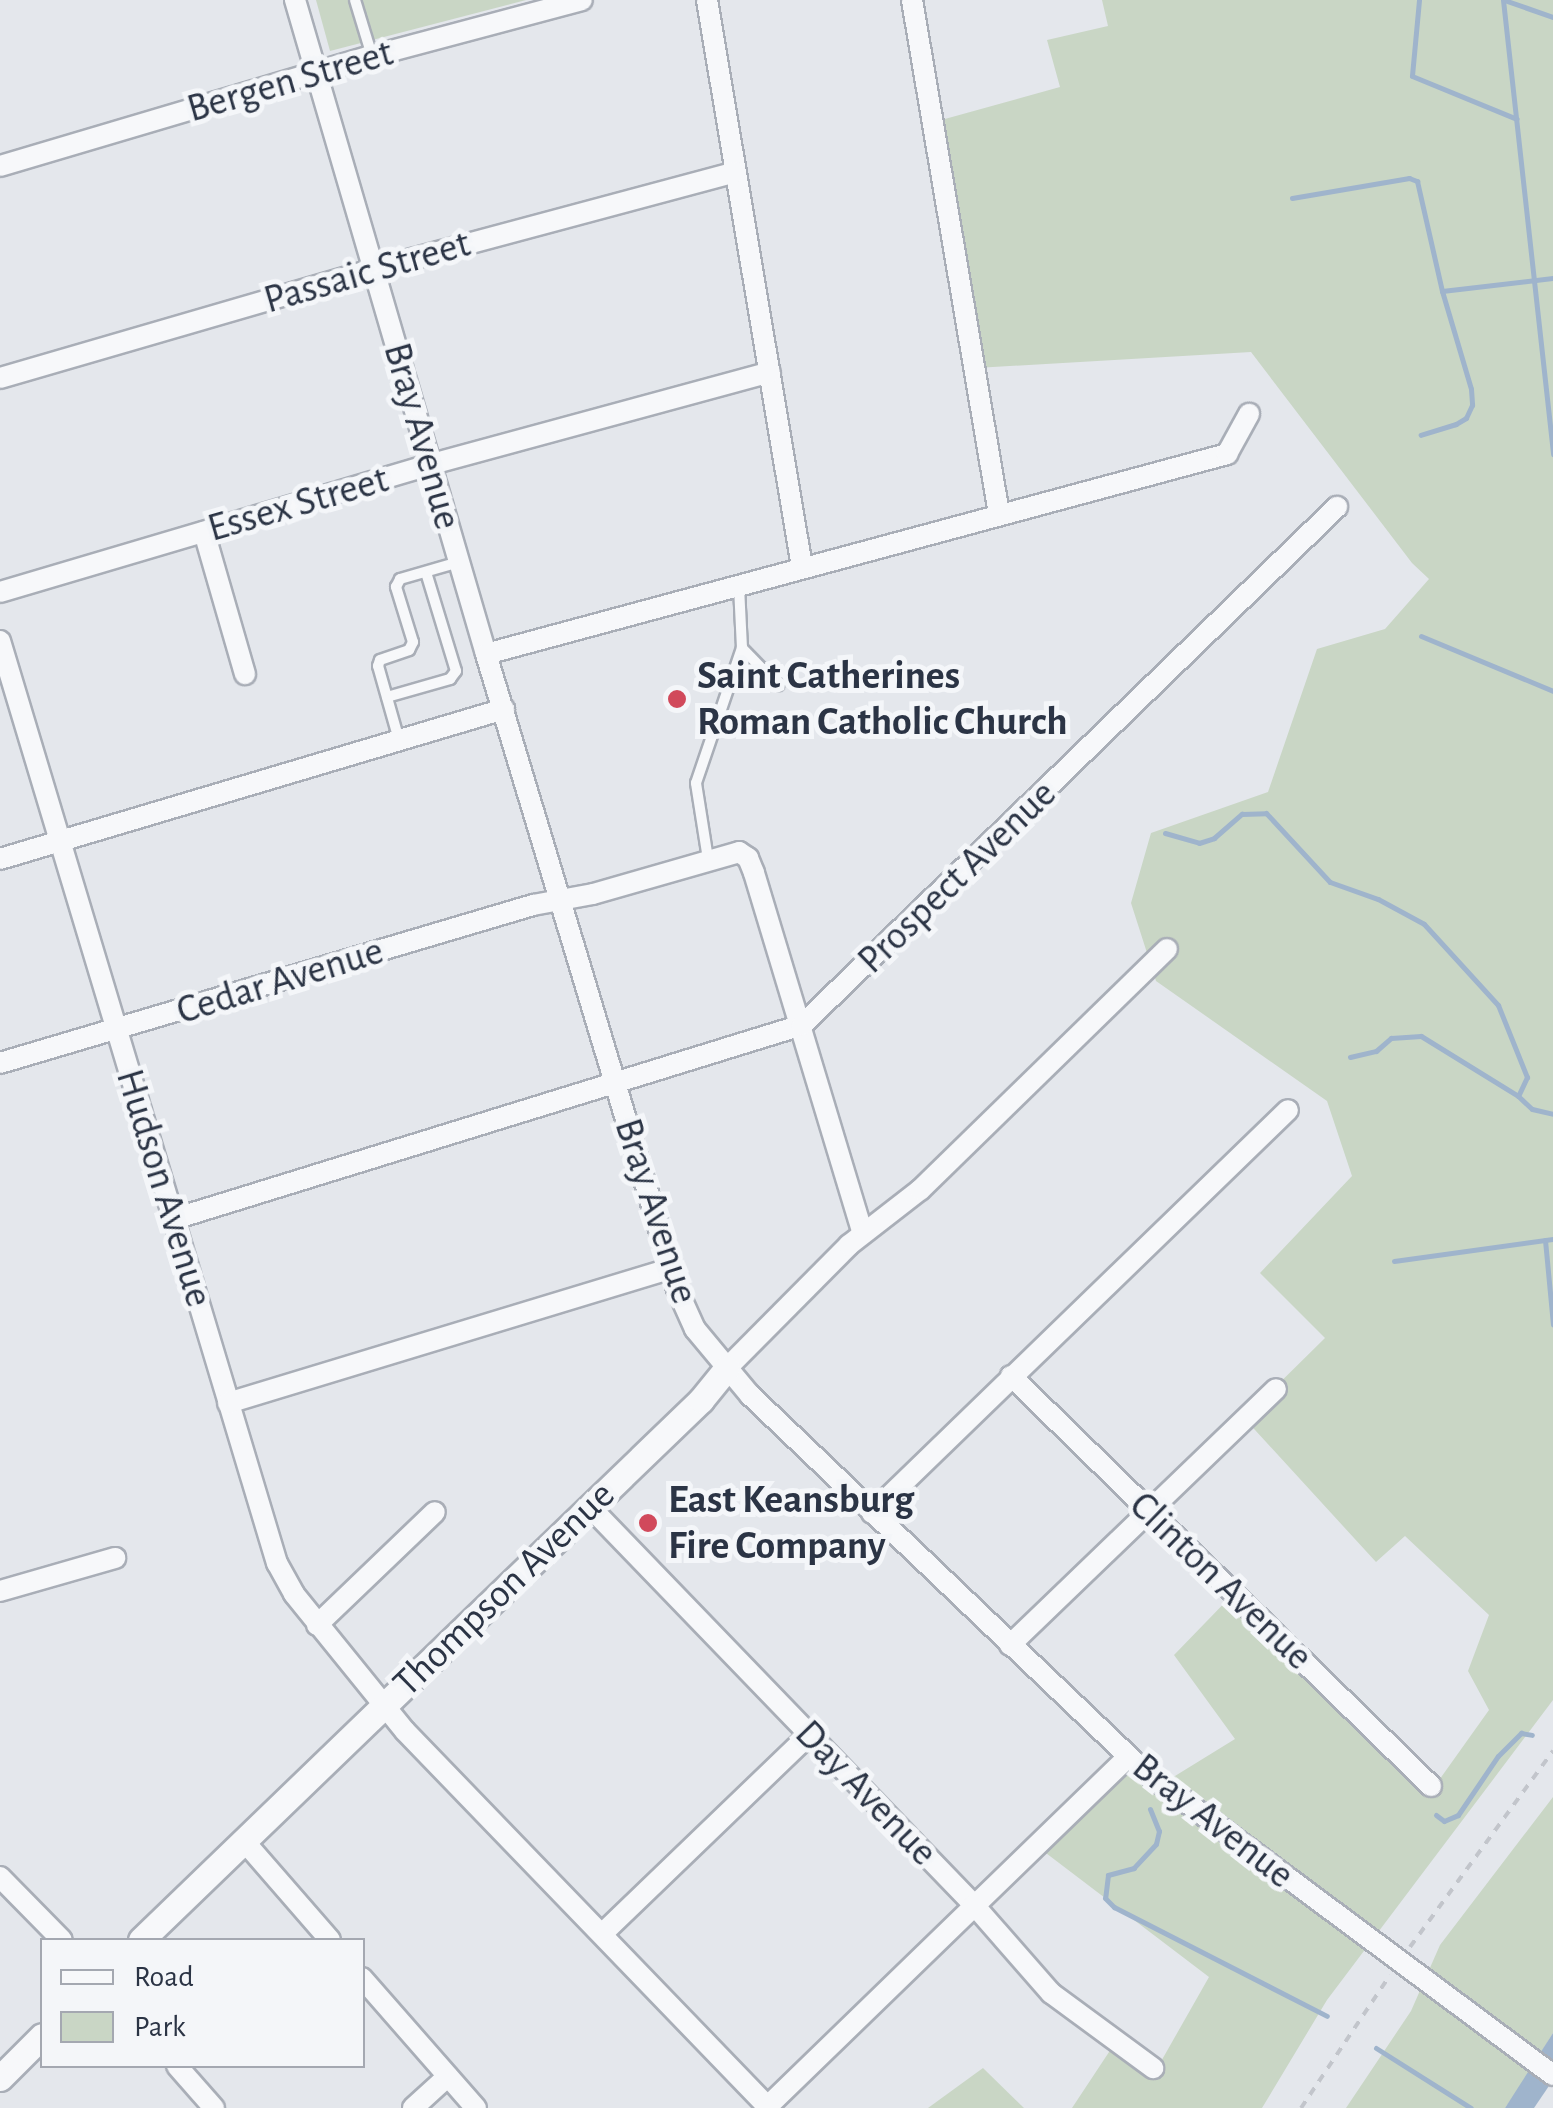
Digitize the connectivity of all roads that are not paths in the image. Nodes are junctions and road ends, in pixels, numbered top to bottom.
1 (295, 0) edge
2 (355, 0) edge
3 (582, 0) edge
4 (707, 0) edge
5 (912, 0) edge
6 (372, 56) junction
7 (316, 73) junction
8 (0, 166) edge
9 (735, 172) junction
10 (374, 269) junction
11 (770, 372) junction
12 (0, 378) edge
13 (1249, 414) dead end
14 (432, 464) junction
15 (1337, 507) dead end
16 (1000, 514) junction
17 (204, 532) junction
18 (458, 562) junction
19 (802, 567) junction
20 (426, 572) junction
21 (740, 586) junction
22 (0, 592) edge
23 (0, 641) edge
24 (742, 648) junction
25 (486, 654) junction
26 (246, 674) dead end
27 (778, 685) dead end
28 (387, 696) junction
29 (504, 709) junction
30 (399, 740) junction
31 (60, 839) junction
32 (708, 858) junction
33 (0, 859) edge
34 (561, 900) junction
35 (1167, 949) dead end
36 (802, 1024) junction
37 (116, 1028) junction
38 (0, 1063) edge
39 (616, 1085) junction
40 (1288, 1110) dead end
41 (174, 1218) junction
42 (863, 1233) junction
43 (671, 1268) junction
44 (727, 1368) junction
45 (1011, 1376) junction
46 (1276, 1388) dead end
47 (228, 1403) junction
48 (589, 1506) junction
49 (1149, 1510) junction
50 (435, 1512) dead end
51 (872, 1513) junction
52 (114, 1558) dead end
53 (0, 1590) edge
54 (317, 1624) junction
55 (1010, 1645) junction
56 (385, 1705) junction
57 (810, 1734) junction
58 (1128, 1757) junction
59 (1432, 1786) dead end
60 (244, 1841) junction
61 (0, 1877) edge
62 (974, 1906) junction
63 (602, 1934) junction
64 (60, 1938) edge
65 (143, 1938) edge
66 (328, 1938) edge
67 (365, 1981) edge
68 (40, 2038) edge
69 (179, 2068) edge
70 (1153, 2068) dead end
71 (1553, 2075) edge
72 (448, 2076) junction
73 (0, 2078) edge
74 (768, 2107) edge
75 (214, 2108) edge
76 (413, 2108) edge
77 (476, 2108) edge

1 - 7 street, Bray Avenue
2 - 6 lane
3 - 6 street, Bergen Street
4 - 9 street
5 - 16 street
6 - 7 street, Bergen Street
7 - 8 street, Bergen Street
7 - 10 street, Bray Avenue
9 - 10 street, Passaic Street
9 - 11 street
10 - 12 street, Passaic Street
10 - 14 street, Bray Avenue
11 - 14 street, Essex Street
11 - 19 street
13 - 16 street
14 - 17 street, Essex Street
14 - 18 street, Bray Avenue
15 - 36 street, Prospect Avenue
16 - 19 street
17 - 22 street, Essex Street
17 - 26 street
18 - 20 lane
18 - 25 street, Bray Avenue
19 - 21 street
20 - 28 lane
20 - 28 lane
21 - 24 lane
21 - 25 street
23 - 31 street, Hudson Avenue
24 - 27 lane
24 - 32 lane
25 - 29 street, Bray Avenue
28 - 30 lane
29 - 30 street
29 - 34 street, Bray Avenue
30 - 31 street
31 - 33 street
31 - 37 street, Hudson Avenue
32 - 34 street, Cedar Avenue
32 - 36 street, Cedar Avenue
34 - 37 street, Cedar Avenue
34 - 39 street, Bray Avenue
35 - 42 street, Thompson Avenue
36 - 39 street, Prospect Avenue
36 - 42 street
37 - 38 street, Cedar Avenue
37 - 41 street, Hudson Avenue
39 - 41 street, Prospect Avenue
39 - 43 street, Bray Avenue
40 - 45 street
41 - 47 street, Hudson Avenue
42 - 44 street, Thompson Avenue
43 - 44 street, Bray Avenue
43 - 47 street
44 - 48 street, Thompson Avenue
44 - 51 street, Bray Avenue
45 - 49 street, Clinton Avenue
45 - 51 street
46 - 49 street
47 - 54 street, Hudson Avenue
48 - 56 street, Thompson Avenue
48 - 57 street, Day Avenue
49 - 55 street
49 - 59 street, Clinton Avenue
50 - 54 street
51 - 55 street, Bray Avenue
52 - 53 street
54 - 56 street, Hudson Avenue
55 - 58 street, Bray Avenue
56 - 60 street, Thompson Avenue
56 - 63 street, Hudson Avenue
57 - 62 street, Day Avenue
57 - 63 street
58 - 62 street
58 - 71 street, Bray Avenue
60 - 65 street, Thompson Avenue
60 - 66 street
61 - 64 street
62 - 70 street, Day Avenue
62 - 74 street
63 - 74 street, Hudson Avenue
67 - 72 street
68 - 73 street
69 - 75 street
72 - 76 street
72 - 77 street

